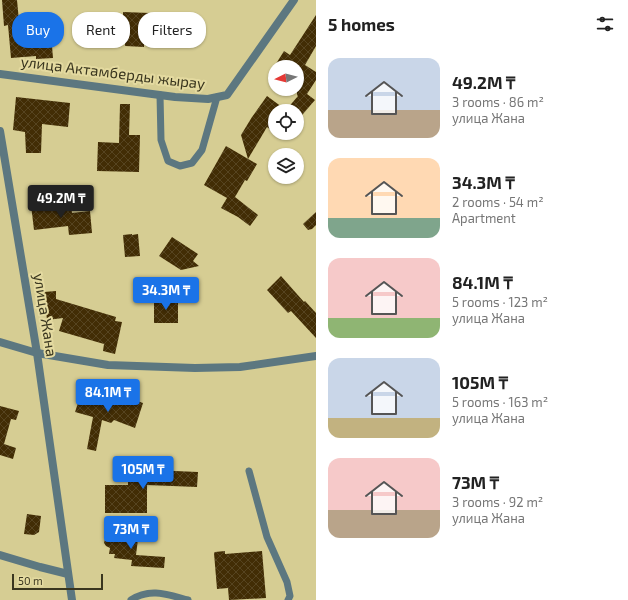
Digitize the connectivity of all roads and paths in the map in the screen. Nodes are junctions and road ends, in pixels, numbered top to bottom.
1 (294, 0) edge
2 (0, 74) edge
3 (160, 94) junction
4 (217, 97) junction
5 (0, 130) edge
6 (0, 342) edge
7 (37, 353) junction
8 (316, 356) edge
9 (249, 471) dead end
10 (0, 555) edge
11 (68, 574) junction
12 (72, 600) edge
13 (131, 600) edge
14 (188, 600) edge
15 (288, 600) edge

1 - 4 street, улица Актамберды жырау
2 - 3 street, улица Актамберды жырау
3 - 4 street, улица Актамберды жырау
3 - 4 lane
5 - 7 street, улица Жана
6 - 7 street
7 - 8 street
7 - 11 street, улица Жана
9 - 15 lane
10 - 11 street
11 - 12 street, улица Жана
13 - 14 lane

